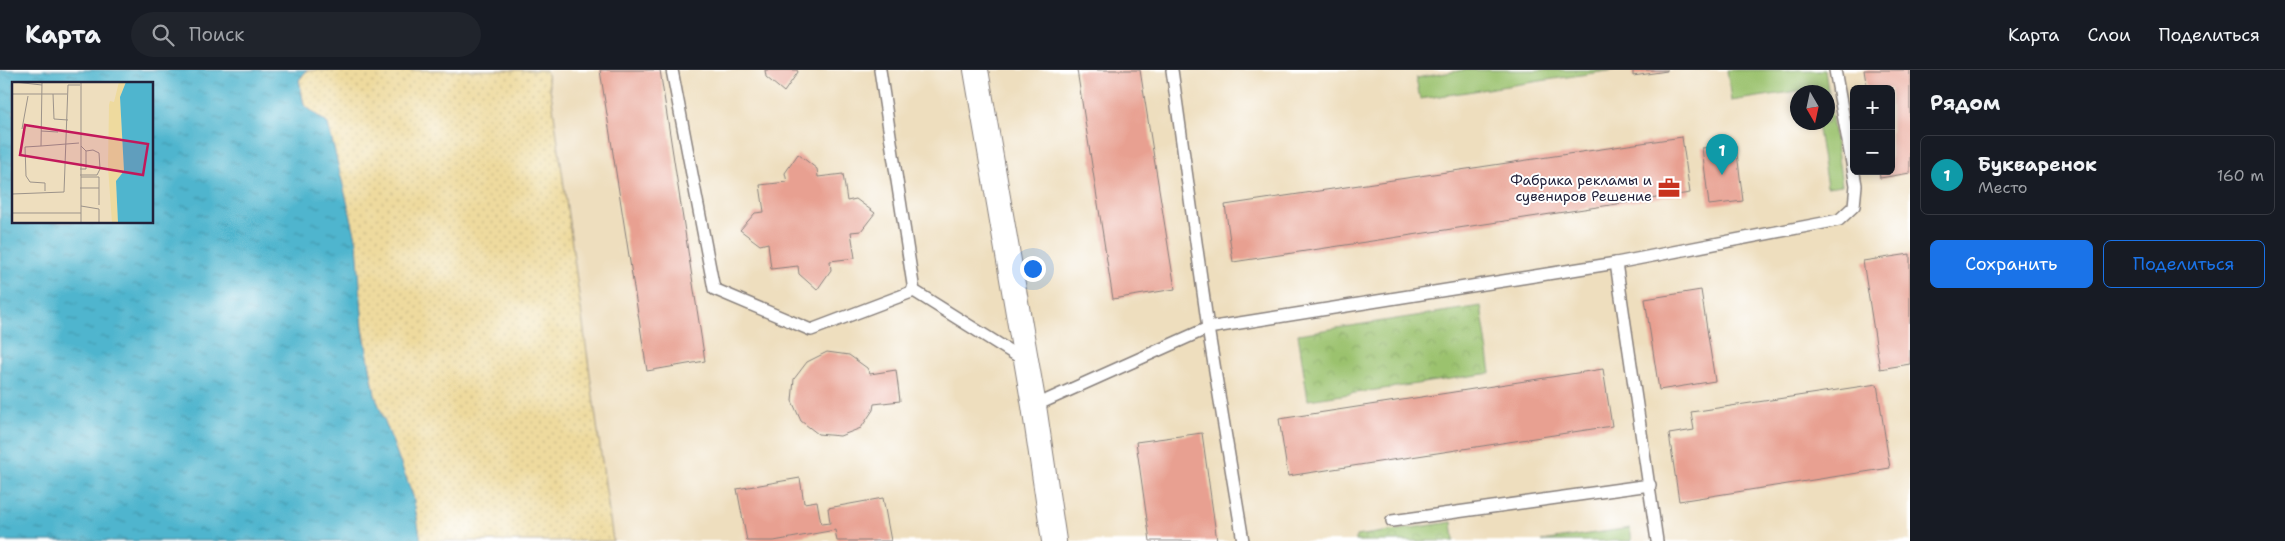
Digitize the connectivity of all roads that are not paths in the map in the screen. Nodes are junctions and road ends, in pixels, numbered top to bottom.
1 (672, 70) edge
2 (880, 70) edge
3 (976, 70) edge
4 (1172, 70) edge
5 (1835, 70) edge
6 (1616, 263) junction
7 (914, 291) junction
8 (1208, 328) junction
9 (1026, 361) junction
10 (1034, 406) junction
11 (1650, 485) junction
12 (1392, 521) dead end
13 (1054, 541) edge
14 (1243, 541) edge
15 (1658, 541) edge

1 - 7 lane
2 - 7 lane
3 - 9 street
4 - 8 lane
5 - 6 lane
6 - 8 lane
6 - 11 lane
7 - 9 lane
8 - 10 lane
8 - 14 lane
9 - 10 street
10 - 13 street
11 - 12 lane
11 - 15 lane

